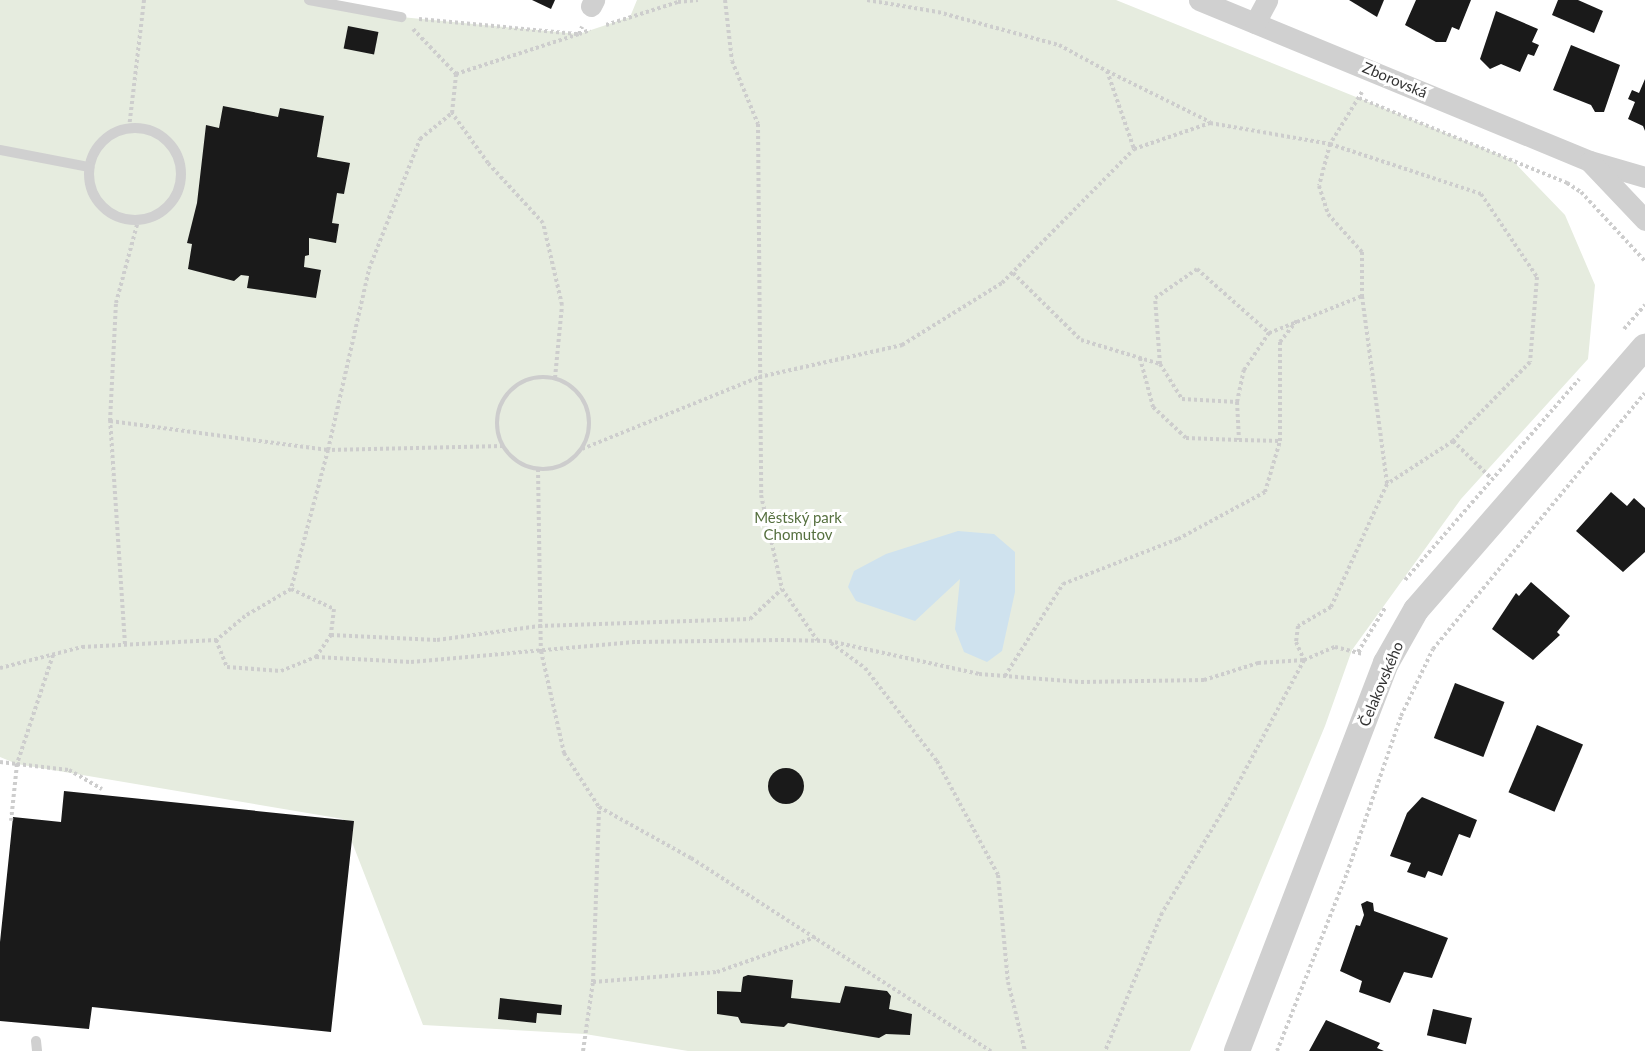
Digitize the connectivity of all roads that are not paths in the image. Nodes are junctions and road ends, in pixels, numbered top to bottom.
1 (309, 0) edge
2 (1199, 0) edge
3 (1267, 0) edge
4 (401, 17) road end
5 (1255, 23) junction
6 (0, 150) edge
7 (1590, 161) junction
8 (89, 167) junction
9 (1645, 177) edge
10 (1645, 220) edge
11 (1645, 347) edge
12 (1237, 1051) edge

1 - 4 lane
2 - 5 street, Zborovská
3 - 5 street
5 - 7 street, Zborovská
6 - 8 lane
7 - 9 street, Zborovská
7 - 10 street, Zborovská
8 - 8 lane
11 - 12 street, Čelakovského

